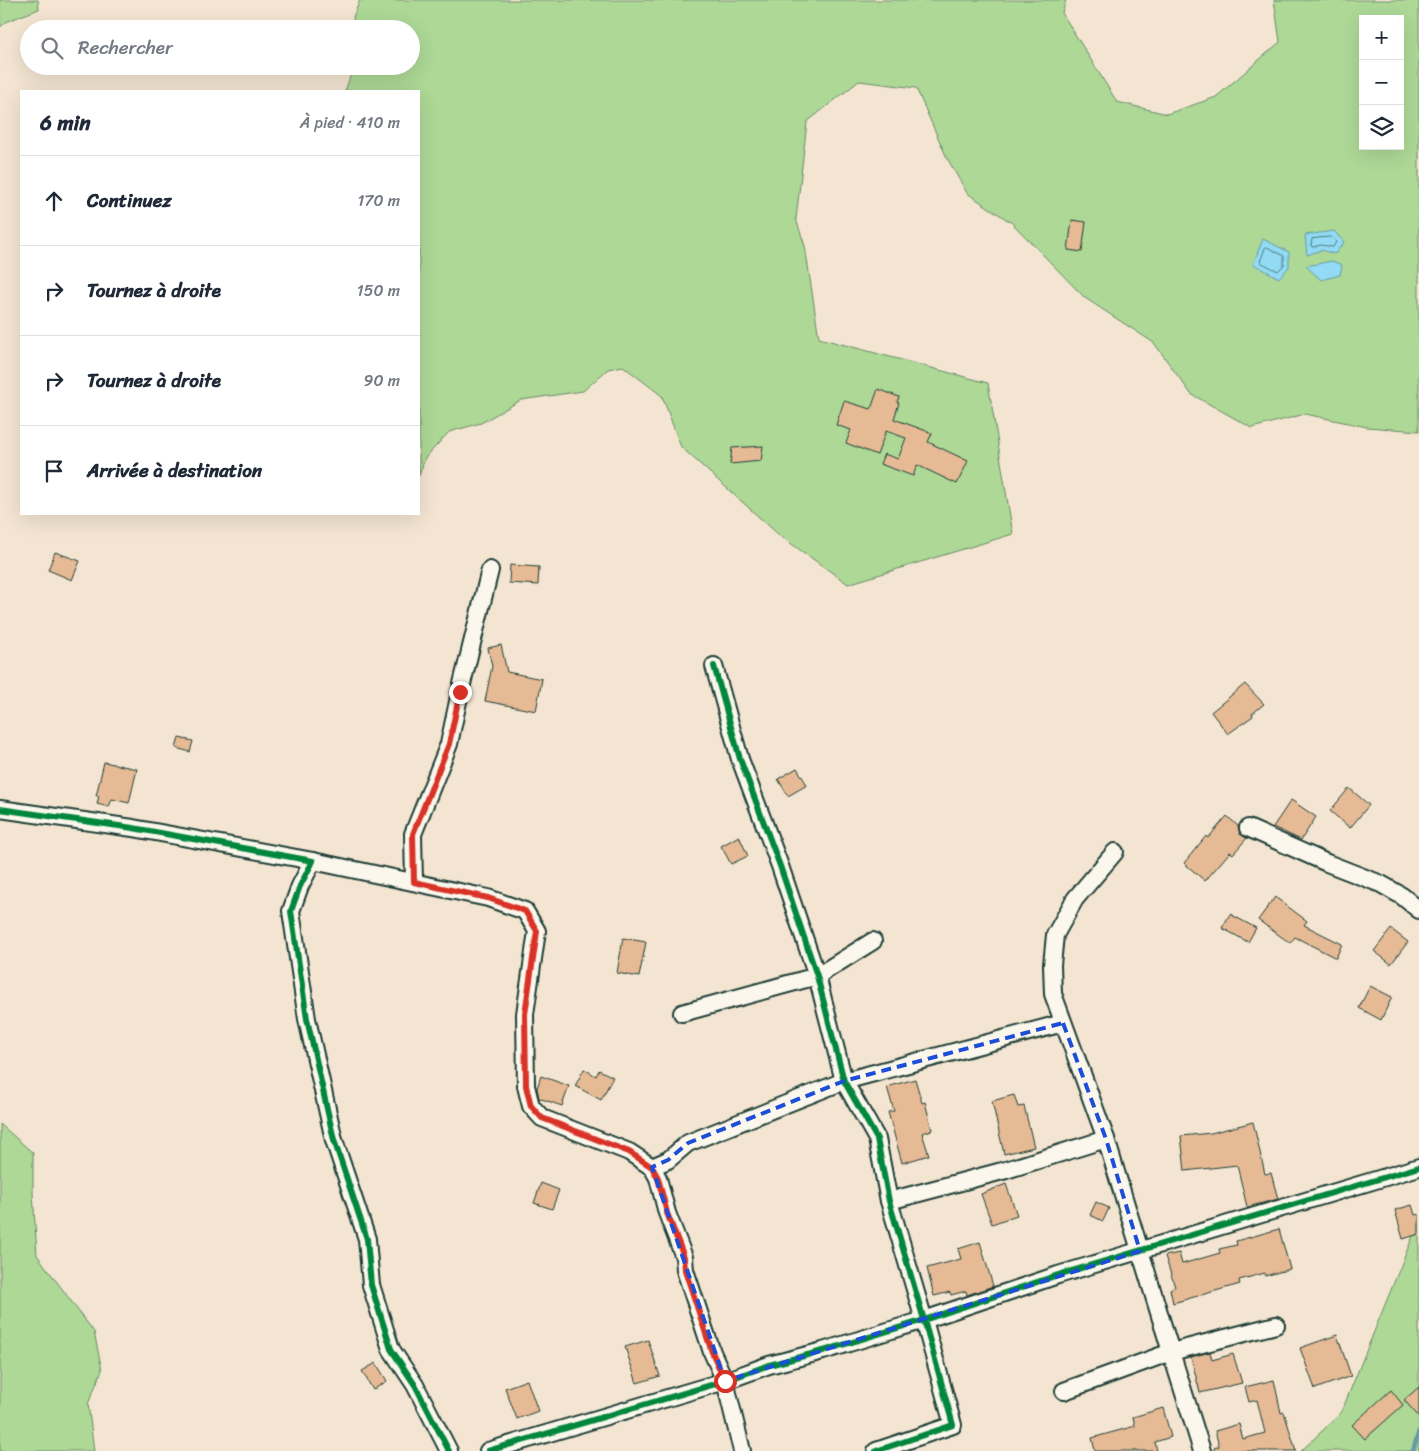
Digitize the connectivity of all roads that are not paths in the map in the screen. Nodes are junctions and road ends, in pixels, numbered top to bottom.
1 (490, 570) dead end
2 (714, 666) dead end
3 (0, 809) edge
4 (1248, 828) dead end
5 (1115, 852) dead end
6 (312, 861) junction
7 (414, 882) junction
8 (1419, 910) edge
9 (873, 941) dead end
10 (817, 976) junction
11 (682, 1013) dead end
12 (1063, 1023) junction
13 (844, 1080) junction
14 (1106, 1140) junction
15 (652, 1167) junction
16 (1419, 1167) edge
17 (889, 1202) junction
18 (1140, 1251) junction
19 (924, 1320) junction
20 (1276, 1325) dead end
21 (1171, 1352) junction
22 (725, 1381) junction
23 (1064, 1391) dead end
24 (449, 1451) edge
25 (488, 1451) edge
26 (742, 1451) edge
27 (876, 1451) edge
28 (1202, 1451) edge

1 - 7 street
2 - 10 street
3 - 6 street
4 - 8 street
5 - 12 street
6 - 7 street
6 - 24 street
7 - 15 street
9 - 10 street
10 - 11 street
10 - 13 street
12 - 13 street
12 - 14 street
13 - 15 street
13 - 17 street
14 - 17 street
14 - 18 street
15 - 22 street
16 - 18 street
17 - 19 street
18 - 19 street
18 - 21 street
19 - 22 street
19 - 27 street
20 - 21 street
21 - 23 street
21 - 28 street
22 - 25 street
22 - 26 street

